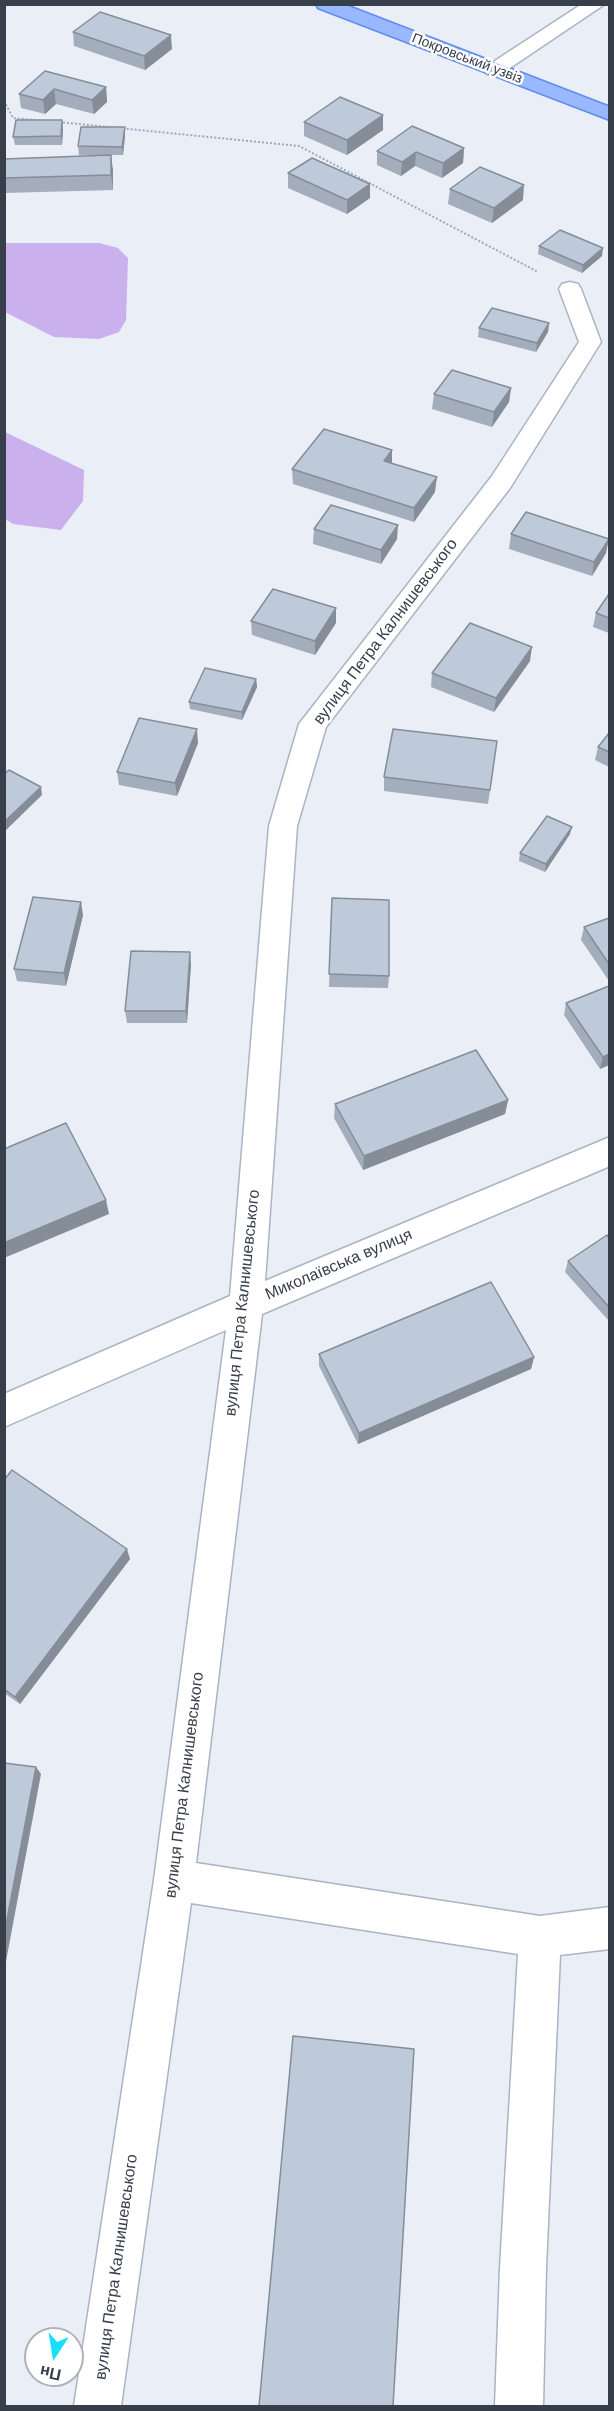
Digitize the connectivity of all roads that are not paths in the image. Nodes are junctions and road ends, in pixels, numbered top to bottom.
1 (325, 4) edge
2 (596, 4) edge
3 (494, 70) junction
4 (609, 114) edge
5 (570, 289) road end
6 (609, 1151) edge
7 (246, 1305) junction
8 (4, 1412) edge
9 (174, 1880) junction
10 (609, 1928) edge
11 (540, 1937) junction
12 (97, 2406) edge
13 (519, 2406) edge

1 - 3 main road, Покровський узвіз
2 - 3 street
3 - 4 main road, Покровський узвіз
5 - 7 street, вулиця Петра Калнишевського
6 - 7 street, Миколаївська вулиця
7 - 8 street, Миколаївська вулиця
7 - 9 street, вулиця Петра Калнишевського
9 - 11 street
9 - 12 street, вулиця Петра Калнишевського
10 - 11 street
11 - 13 street

